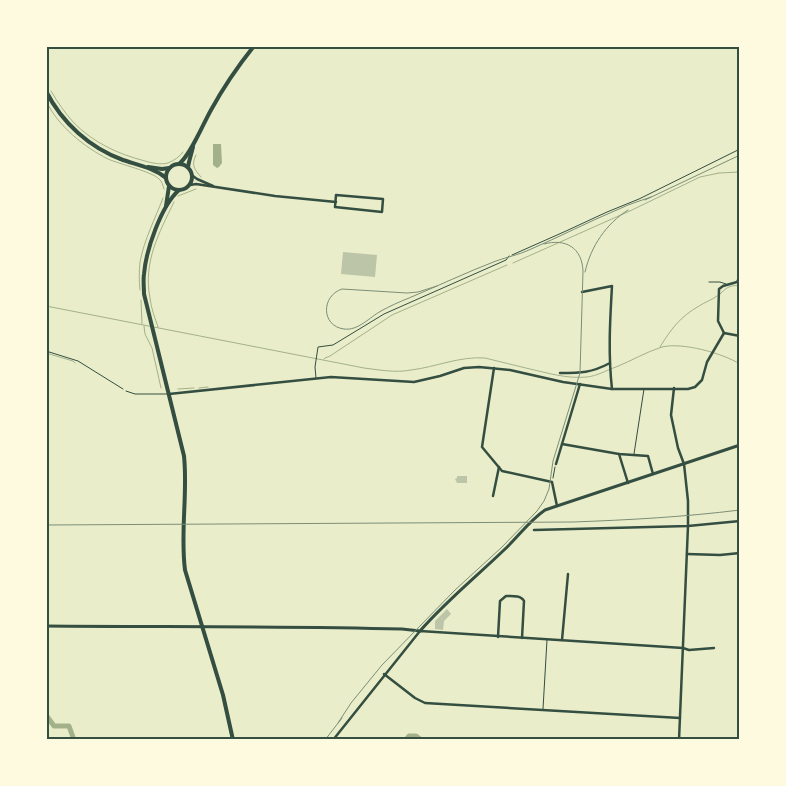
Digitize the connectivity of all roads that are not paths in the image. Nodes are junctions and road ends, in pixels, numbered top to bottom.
1 (254, 46) edge
2 (46, 91) edge
3 (194, 144) junction
4 (180, 163) junction
5 (143, 166) junction
6 (188, 167) junction
7 (169, 168) junction
8 (193, 176) junction
9 (166, 178) junction
10 (190, 185) junction
11 (169, 186) junction
12 (216, 187) junction
13 (179, 190) junction
14 (336, 202) junction
15 (166, 208) junction
16 (509, 256) road end
17 (740, 276) edge
18 (709, 282) dead end
19 (727, 284) junction
20 (582, 292) dead end
21 (724, 333) junction
22 (740, 336) edge
23 (610, 367) junction
24 (494, 368) junction
25 (560, 373) dead end
26 (316, 379) junction
27 (580, 384) junction
28 (644, 388) junction
29 (674, 388) junction
30 (612, 389) junction
31 (126, 391) road end
32 (169, 394) junction
33 (562, 444) junction
34 (740, 445) edge
35 (619, 454) junction
36 (634, 455) junction
37 (556, 464) road end
38 (684, 464) junction
39 (499, 467) junction
40 (654, 474) junction
41 (628, 483) junction
42 (493, 496) dead end
43 (557, 506) junction
44 (740, 521) edge
45 (688, 526) junction
46 (534, 530) dead end
47 (740, 553) edge
48 (687, 554) junction
49 (568, 574) dead end
50 (46, 626) edge
51 (202, 627) junction
52 (420, 631) junction
53 (498, 636) junction
54 (522, 638) junction
55 (548, 640) junction
56 (562, 640) junction
57 (683, 648) junction
58 (714, 648) dead end
59 (384, 674) junction
60 (543, 709) junction
61 (680, 718) junction
62 (234, 740) edge
63 (333, 740) edge
64 (679, 740) edge

1 - 3 main road
2 - 5 main road
3 - 4 main road
3 - 6 main road
4 - 6 main road
4 - 7 main road
5 - 7 main road
5 - 9 main road
6 - 8 main road
7 - 9 main road
8 - 10 main road
8 - 12 street
9 - 11 main road
10 - 12 street
10 - 13 main road
11 - 13 main road
11 - 15 main road
12 - 14 street
13 - 15 main road
14 - 14 street
15 - 32 main road
16 - 26 lane
17 - 19 street
18 - 19 lane
19 - 21 street
20 - 23 street
21 - 22 street
21 - 29 street
23 - 25 street
23 - 30 street
24 - 26 street
24 - 27 street
24 - 39 street
26 - 32 street
27 - 30 street
27 - 33 street
28 - 29 street
28 - 30 street
28 - 36 lane
29 - 38 street
31 - 32 lane
32 - 51 main road
33 - 35 street
33 - 37 street
34 - 38 street
35 - 36 street
35 - 41 street
36 - 40 street
38 - 40 street
38 - 45 street
39 - 42 street
39 - 43 street
40 - 41 street
41 - 43 street
43 - 52 street
44 - 45 street
45 - 46 street
45 - 48 street
47 - 48 street
48 - 57 street
49 - 56 street
50 - 51 street
51 - 52 street
51 - 62 main road
52 - 53 street
52 - 59 street
53 - 54 street
53 - 54 street
54 - 55 street
55 - 56 street
55 - 60 lane
56 - 57 street
57 - 58 street
57 - 61 street
59 - 60 street
59 - 63 street
60 - 61 street
61 - 64 street

